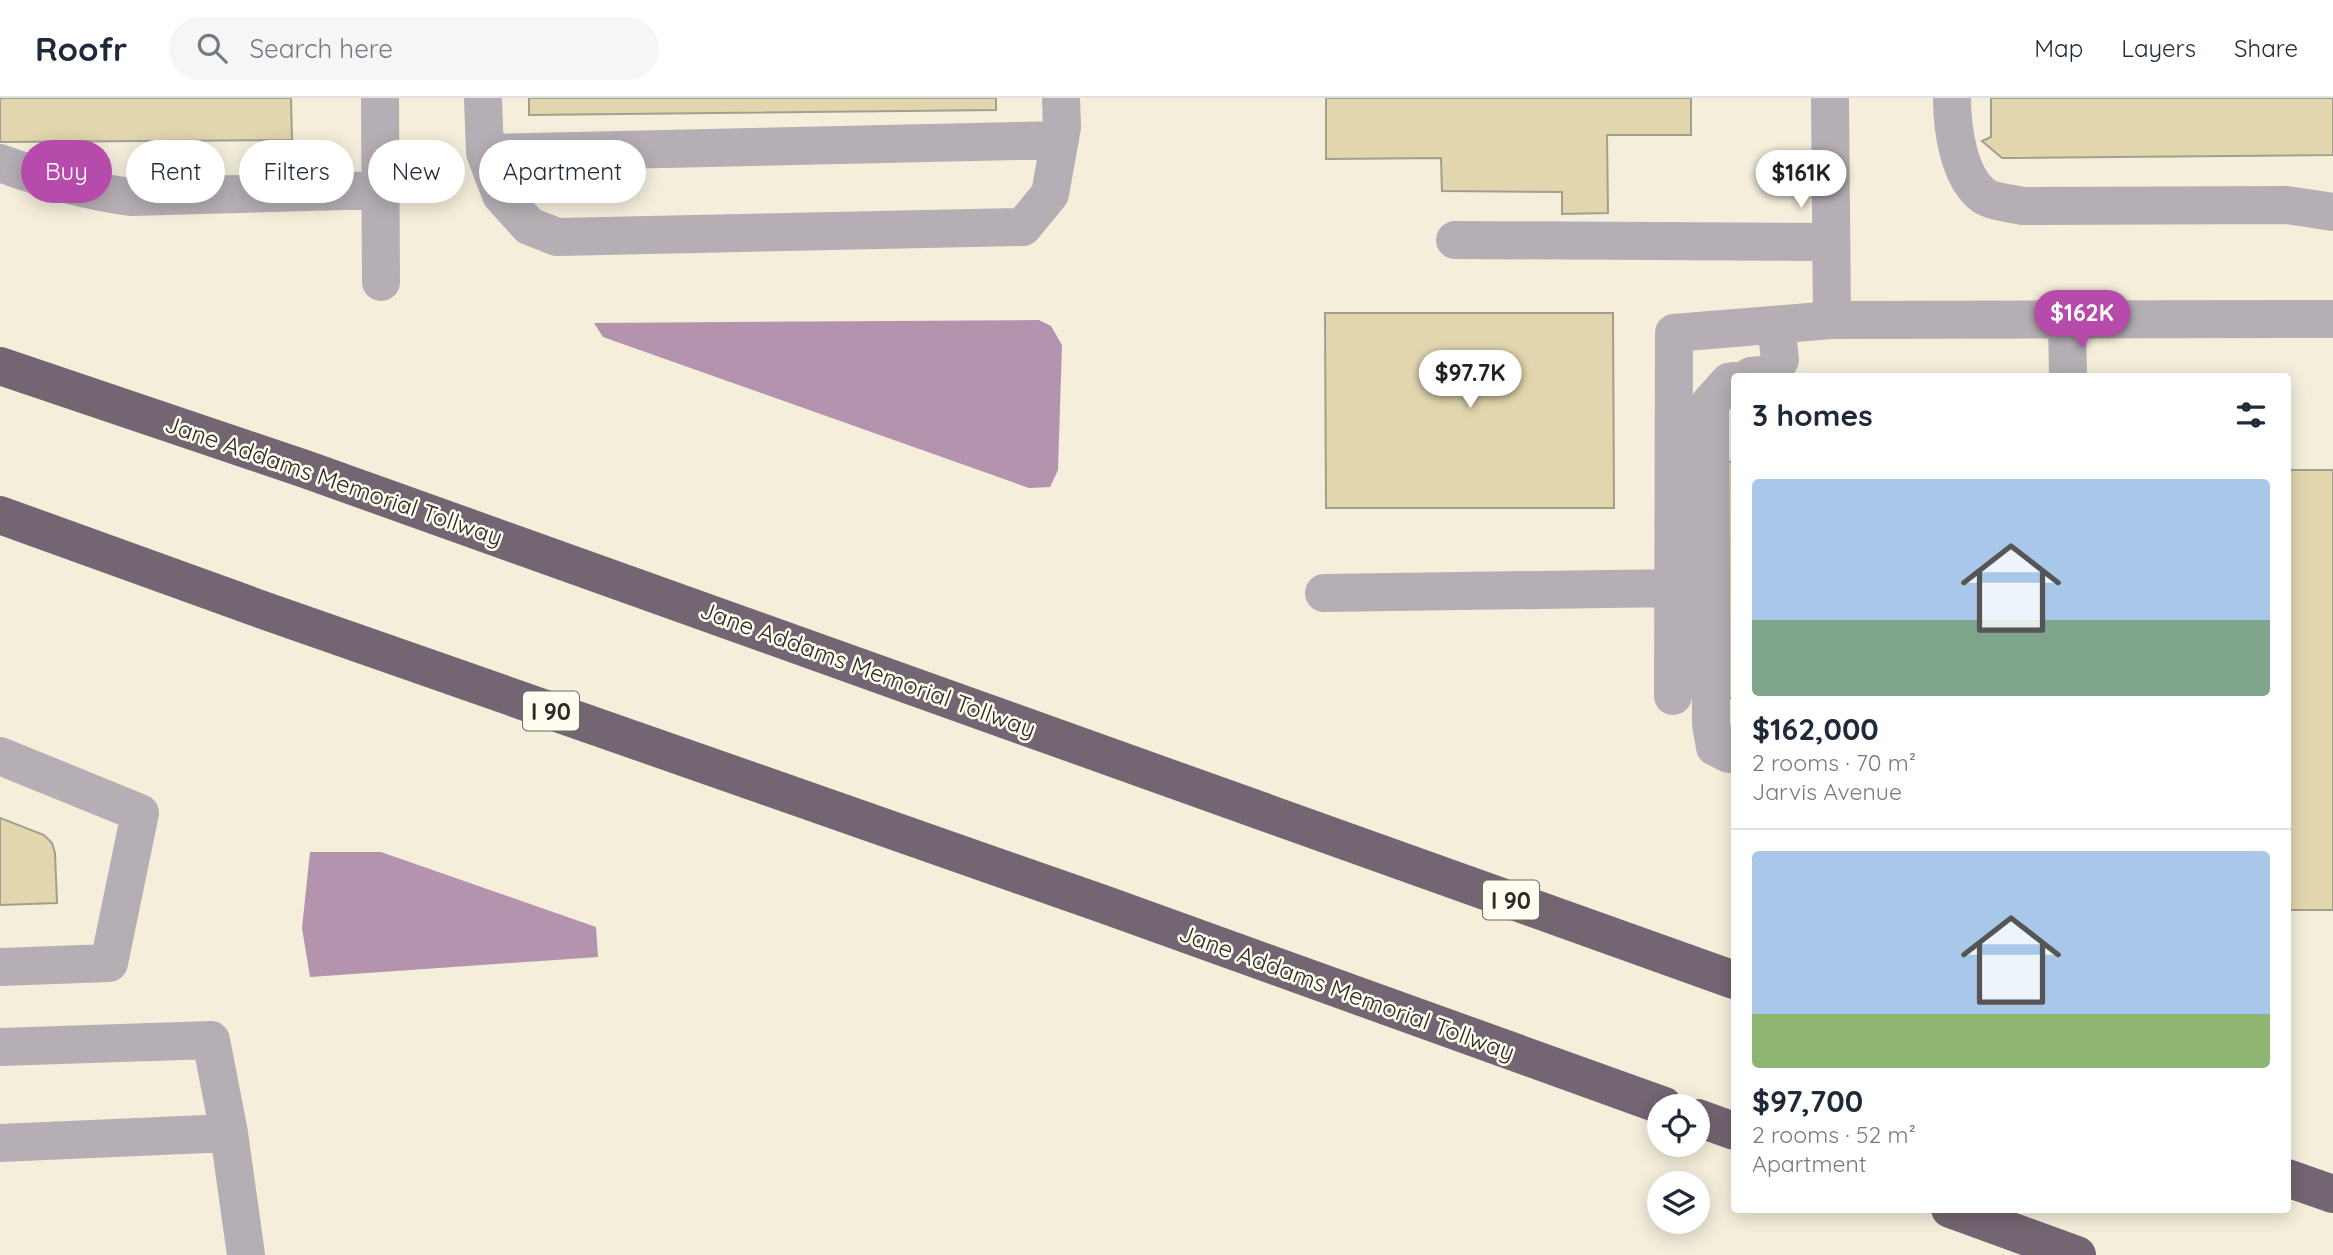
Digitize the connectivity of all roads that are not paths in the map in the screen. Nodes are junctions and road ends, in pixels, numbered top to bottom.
1 (380, 98) edge
2 (484, 98) edge
3 (1061, 98) edge
4 (1830, 98) edge
5 (1952, 98) edge
6 (380, 140) edge
7 (485, 140) edge
8 (1060, 140) junction
9 (646, 149) edge
10 (0, 163) edge
11 (368, 190) edge
12 (380, 203) edge
13 (507, 203) edge
14 (2333, 212) edge
15 (1455, 240) dead end
16 (1831, 242) junction
17 (381, 282) dead end
18 (2333, 319) edge
19 (1832, 320) junction
20 (2067, 320) junction
21 (1776, 325) junction
22 (0, 366) edge
23 (1773, 373) edge
24 (2068, 373) edge
25 (1731, 382) edge
26 (0, 515) edge
27 (0, 534) edge
28 (1673, 588) junction
29 (1324, 593) dead end
30 (260, 608) junction
31 (1673, 696) dead end
32 (1731, 754) edge
33 (0, 756) edge
34 (0, 967) edge
35 (1731, 979) edge
36 (0, 1047) edge
37 (1647, 1100) edge
38 (1710, 1122) edge
39 (1731, 1130) edge
40 (229, 1133) junction
41 (0, 1143) edge
42 (2291, 1179) edge
43 (2333, 1194) edge
44 (1961, 1213) edge
45 (246, 1255) edge
46 (2077, 1255) edge

1 - 6 street
2 - 7 street
3 - 8 street
4 - 16 street
5 - 14 street
8 - 9 street
8 - 13 street
10 - 11 street
12 - 17 street
15 - 16 street
16 - 19 street
18 - 20 street
19 - 20 street
19 - 21 street
20 - 24 street
21 - 23 street
21 - 28 street
22 - 35 highway, Jane Addams Memorial Tollway / I 90
25 - 32 street
26 - 30 highway, Jane Addams Memorial Tollway / I 90
27 - 30 highway
28 - 29 street
28 - 31 street
30 - 37 highway, Jane Addams Memorial Tollway / I 90
33 - 34 street
36 - 40 street
38 - 39 highway
40 - 41 street
40 - 45 street
42 - 43 highway
44 - 46 highway

